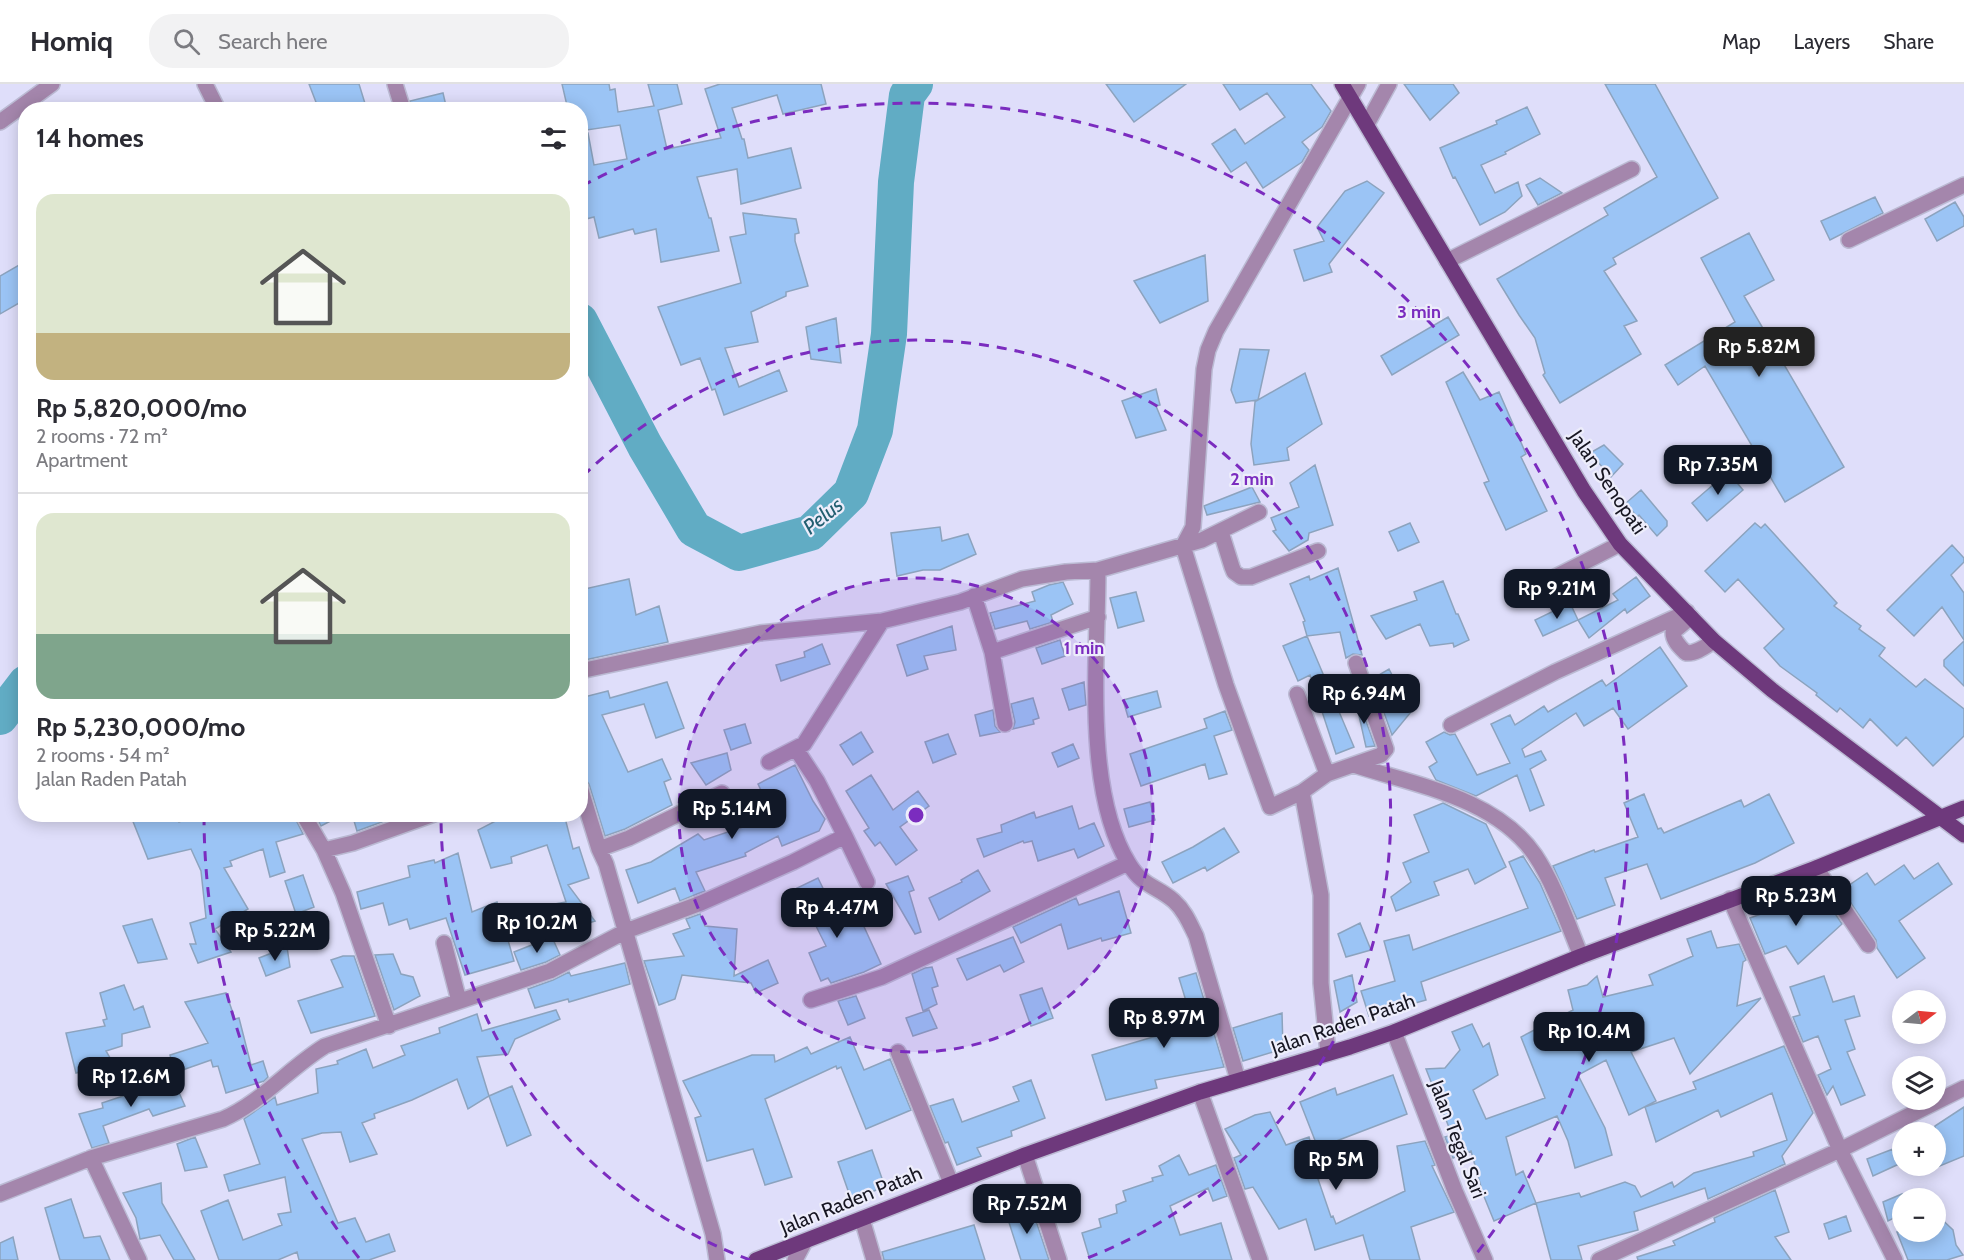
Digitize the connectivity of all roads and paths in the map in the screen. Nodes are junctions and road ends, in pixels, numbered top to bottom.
1 (52, 84) edge
2 (205, 84) edge
3 (395, 84) edge
4 (1358, 84) edge
5 (1389, 84) edge
6 (1349, 96) edge
7 (27, 102) edge
8 (214, 102) edge
9 (401, 102) edge
10 (18, 109) edge
11 (0, 122) edge
12 (1367, 124) junction
13 (1632, 169) dead end
14 (1962, 189) edge
15 (1849, 240) dead end
16 (1447, 261) junction
17 (1259, 512) dead end
18 (1213, 536) junction
19 (1620, 544) junction
20 (1183, 546) junction
21 (1318, 551) dead end
22 (1098, 570) junction
23 (974, 596) junction
24 (1514, 598) dead end
25 (1689, 614) junction
26 (1098, 617) junction
27 (882, 621) junction
28 (1714, 641) junction
29 (992, 652) junction
30 (1356, 663) dead end
31 (588, 669) edge
32 (1297, 694) dead end
33 (1005, 724) dead end
34 (1451, 724) dead end
35 (796, 749) junction
36 (769, 762) dead end
37 (1354, 765) junction
38 (1327, 774) junction
39 (1302, 792) junction
40 (722, 793) dead end
41 (1964, 808) edge
42 (588, 813) edge
43 (1940, 818) junction
44 (308, 822) edge
45 (412, 822) edge
46 (1964, 835) edge
47 (845, 836) junction
48 (599, 849) junction
49 (324, 850) junction
50 (1128, 862) junction
51 (1816, 868) junction
52 (867, 882) dead end
53 (1730, 899) junction
54 (626, 931) junction
55 (444, 943) dead end
56 (1868, 945) dead end
57 (1581, 956) junction
58 (812, 1000) dead end
59 (459, 1001) junction
60 (389, 1026) junction
61 (1394, 1032) junction
62 (898, 1052) dead end
63 (1328, 1053) junction
64 (1238, 1080) junction
65 (1964, 1088) edge
66 (1202, 1097) junction
67 (1840, 1150) junction
68 (90, 1158) junction
69 (1027, 1161) junction
70 (951, 1183) junction
71 (0, 1194) edge
72 (868, 1240) edge
73 (804, 1243) junction
74 (139, 1260) edge
75 (717, 1260) edge
76 (756, 1260) edge
77 (795, 1260) edge
78 (1059, 1260) edge
79 (1260, 1260) edge
80 (1485, 1260) edge
81 (1599, 1260) edge
82 (1895, 1260) edge

1 - 7 street
2 - 8 street
3 - 9 street
4 - 6 street
5 - 12 street
6 - 12 main road, Jalan Senopati
6 - 20 street
10 - 11 street
12 - 16 main road, Jalan Senopati
13 - 16 street
14 - 15 street
16 - 19 main road, Jalan Senopati
17 - 18 street
18 - 20 street
18 - 21 street
19 - 24 street
19 - 25 main road, Jalan Senopati
20 - 22 street
20 - 39 street
22 - 23 street
22 - 26 street
23 - 27 street
23 - 29 street
25 - 28 main road, Jalan Senopati
25 - 28 street
25 - 34 street
26 - 29 street
26 - 50 street
27 - 31 street
27 - 35 street
28 - 43 main road, Jalan Senopati
29 - 33 street
30 - 37 street
32 - 38 street
35 - 36 street
35 - 47 street
37 - 38 street
37 - 57 street
38 - 39 street
39 - 63 street
40 - 48 street
41 - 43 main road, Jalan Raden Patah
42 - 48 street
43 - 46 main road, Jalan Senopati
43 - 51 main road, Jalan Raden Patah
44 - 49 street
45 - 49 street
47 - 52 street
47 - 54 street
48 - 54 street
49 - 60 street
50 - 58 street
50 - 64 street
51 - 53 main road, Jalan Raden Patah
51 - 56 street
53 - 57 main road, Jalan Raden Patah
53 - 67 street
54 - 59 street
54 - 75 street
55 - 59 street
57 - 61 main road, Jalan Raden Patah
59 - 60 street
60 - 68 street
61 - 63 main road, Jalan Raden Patah
61 - 80 street, Jalan Tegal Sari
62 - 70 street
63 - 64 main road, Jalan Raden Patah
64 - 66 main road, Jalan Raden Patah
65 - 67 street
66 - 69 main road, Jalan Raden Patah
66 - 79 street
67 - 81 street
67 - 82 street
68 - 71 street
68 - 74 street
69 - 70 main road, Jalan Raden Patah
69 - 78 street
70 - 72 main road, Jalan Raden Patah
72 - 73 main road, Jalan Raden Patah
73 - 76 main road, Jalan Raden Patah
73 - 77 street

